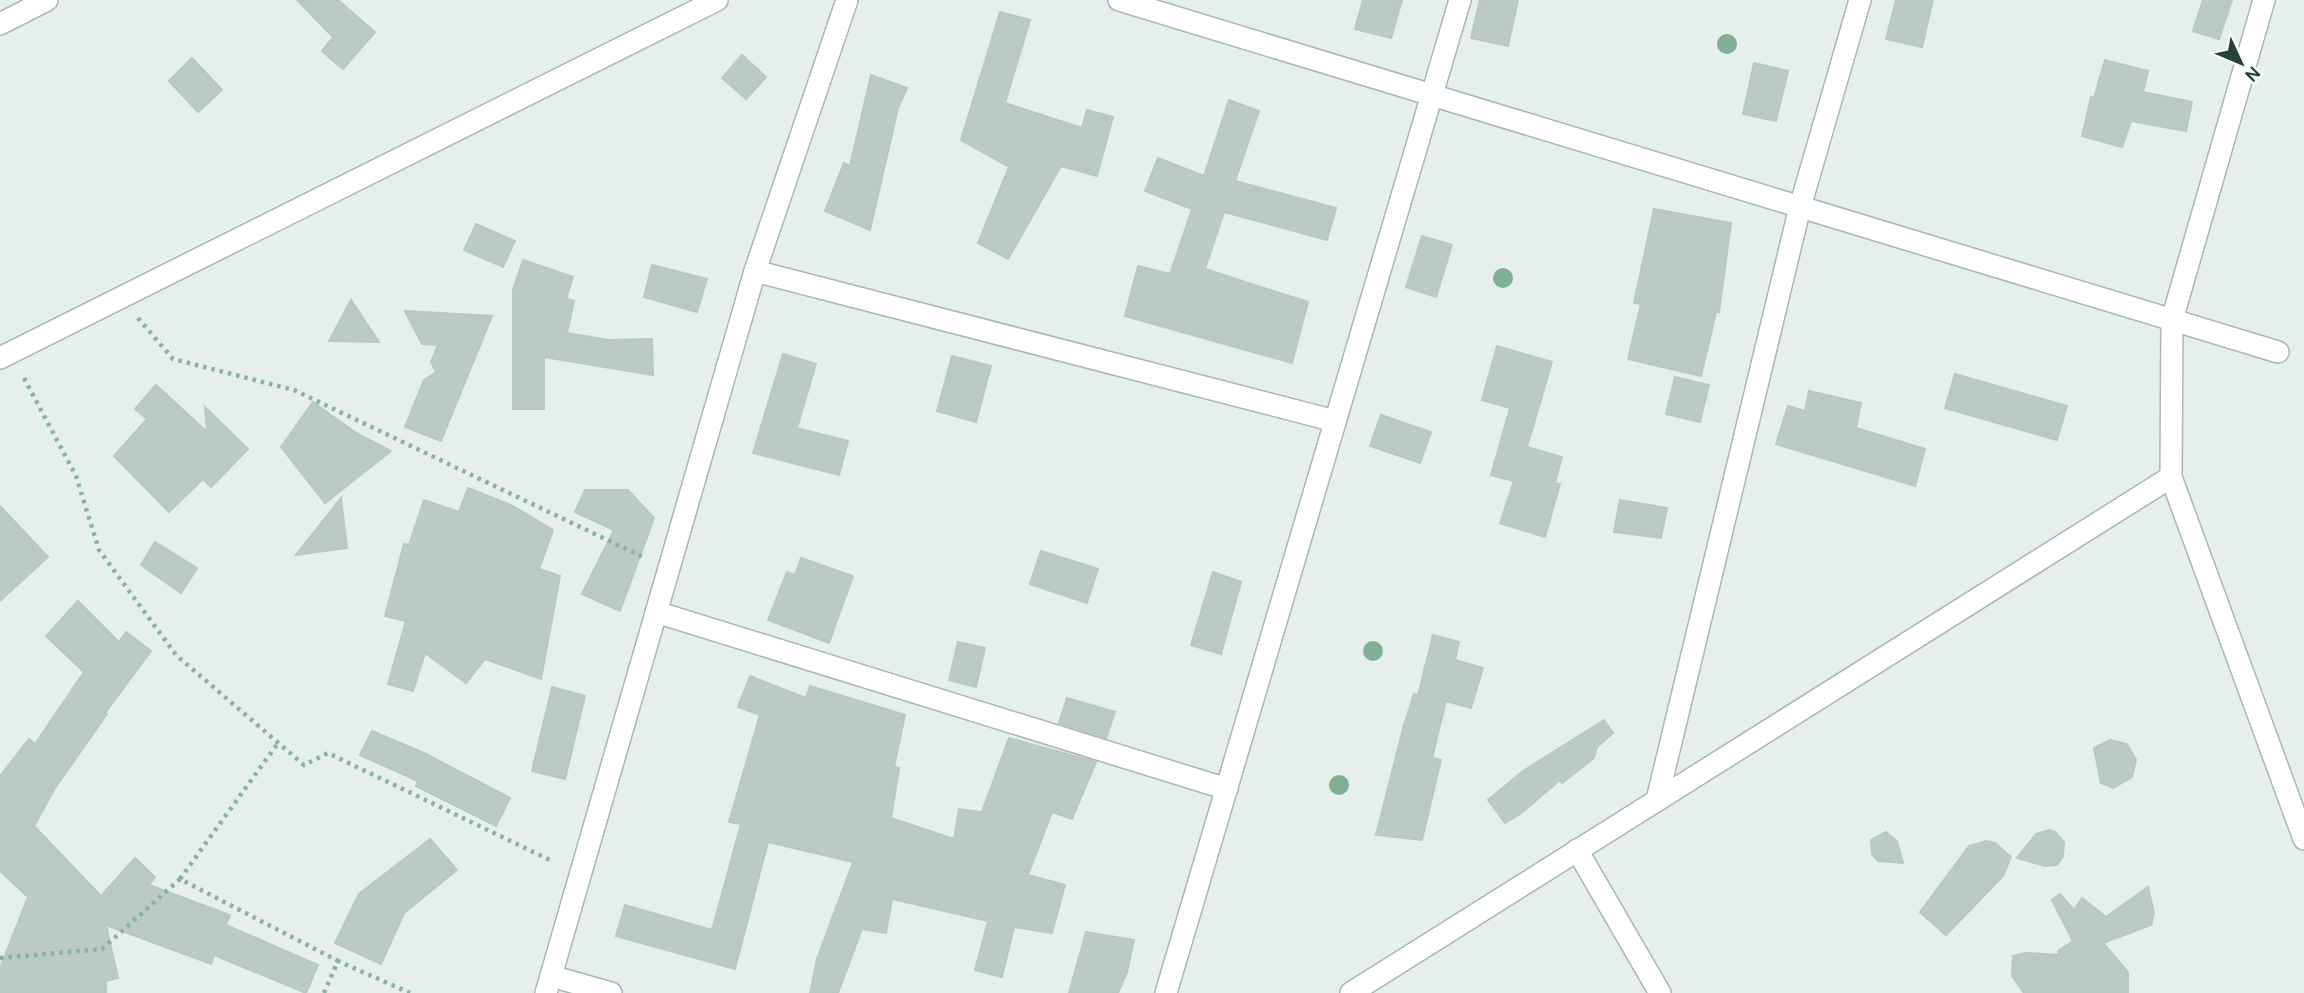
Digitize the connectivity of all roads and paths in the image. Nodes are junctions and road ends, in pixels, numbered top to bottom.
1 (47, 0) edge
2 (717, 0) edge
3 (847, 0) edge
4 (1119, 0) edge
5 (1460, 0) edge
6 (1860, 0) edge
7 (2264, 0) edge
8 (0, 24) edge
9 (1431, 95) junction
10 (1800, 207) junction
11 (755, 271) junction
12 (121, 298) junction
13 (2172, 320) junction
14 (2278, 352) dead end
15 (5, 356) edge
16 (1335, 421) junction
17 (2171, 477) junction
18 (668, 569) junction
19 (656, 612) junction
20 (278, 743) junction
21 (1227, 789) junction
22 (1657, 800) junction
23 (2304, 839) edge
24 (1577, 850) junction
25 (580, 875) junction
26 (180, 879) junction
27 (0, 958) edge
28 (338, 961) junction
29 (548, 984) edge
30 (324, 993) edge
31 (410, 993) edge
32 (611, 993) edge
33 (1166, 993) edge
34 (1351, 993) edge
35 (1660, 993) edge

1 - 8 street
2 - 12 street
3 - 11 street
4 - 9 street
5 - 9 street
6 - 10 street
7 - 13 street
9 - 10 street
9 - 16 street
10 - 13 street
10 - 22 street
11 - 16 street
11 - 18 street
12 - 15 street
12 - 18 path
13 - 14 street
13 - 17 street
15 - 20 path
16 - 21 street
17 - 22 street
17 - 23 street
18 - 19 street
19 - 21 street
19 - 25 street
20 - 25 path
20 - 26 path
21 - 33 street
22 - 24 street
24 - 34 street
24 - 35 street
25 - 29 street
26 - 27 path
26 - 28 path
28 - 30 path
28 - 31 path
29 - 32 street

